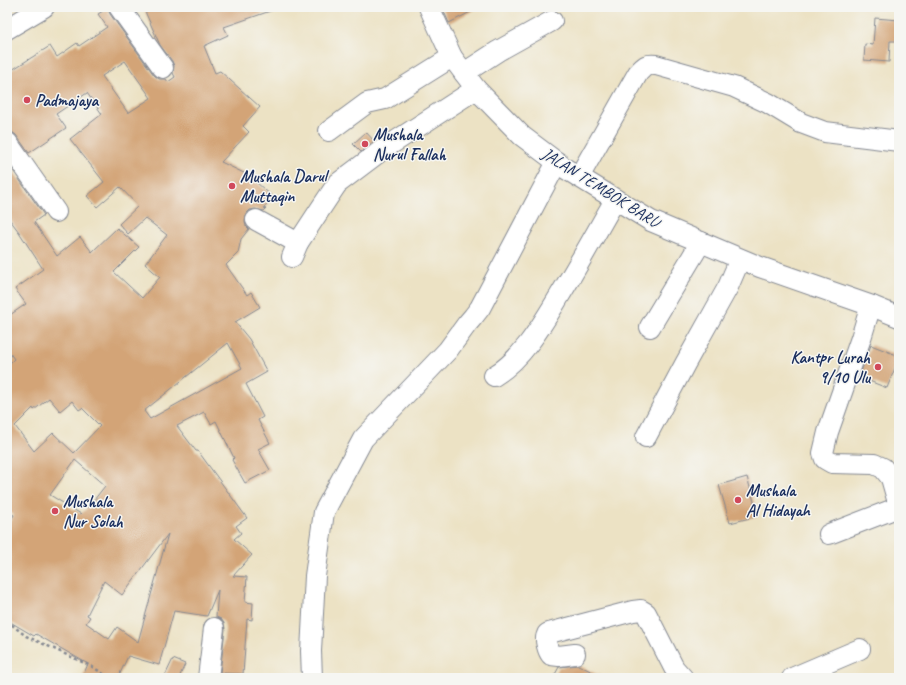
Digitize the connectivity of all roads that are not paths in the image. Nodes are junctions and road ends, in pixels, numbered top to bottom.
1 (44, 7) edge
2 (119, 7) edge
3 (429, 7) edge
4 (552, 21) dead end
5 (7, 28) edge
6 (452, 57) junction
7 (163, 68) dead end
8 (464, 73) junction
9 (476, 89) junction
10 (329, 131) dead end
11 (899, 141) edge
12 (7, 142) edge
13 (556, 162) junction
14 (579, 177) junction
15 (615, 200) junction
16 (56, 212) dead end
17 (256, 220) dead end
18 (701, 242) junction
19 (735, 272) junction
20 (870, 311) junction
21 (899, 318) edge
22 (650, 327) dead end
23 (494, 376) dead end
24 (646, 437) dead end
25 (899, 506) edge
26 (829, 534) dead end
27 (214, 628) dead end
28 (860, 649) dead end
29 (575, 654) dead end
30 (208, 678) edge
31 (312, 678) edge
32 (683, 678) edge
33 (792, 678) edge

1 - 5 street
2 - 7 street
3 - 6 street, JALAN TEMBOK BARU
4 - 8 street
6 - 8 street, JALAN TEMBOK BARU
6 - 10 street
8 - 9 street, JALAN TEMBOK BARU
9 - 13 street, JALAN TEMBOK BARU
9 - 17 street
11 - 14 street
12 - 16 street
13 - 14 street, JALAN TEMBOK BARU
13 - 31 street
14 - 15 street, JALAN TEMBOK BARU
15 - 18 street, JALAN TEMBOK BARU
15 - 23 street
18 - 19 street, JALAN TEMBOK BARU
18 - 22 street
19 - 20 street, JALAN TEMBOK BARU
19 - 24 street
20 - 21 street, JALAN TEMBOK BARU
20 - 25 street
25 - 26 street
27 - 30 street
28 - 33 street
29 - 32 street

